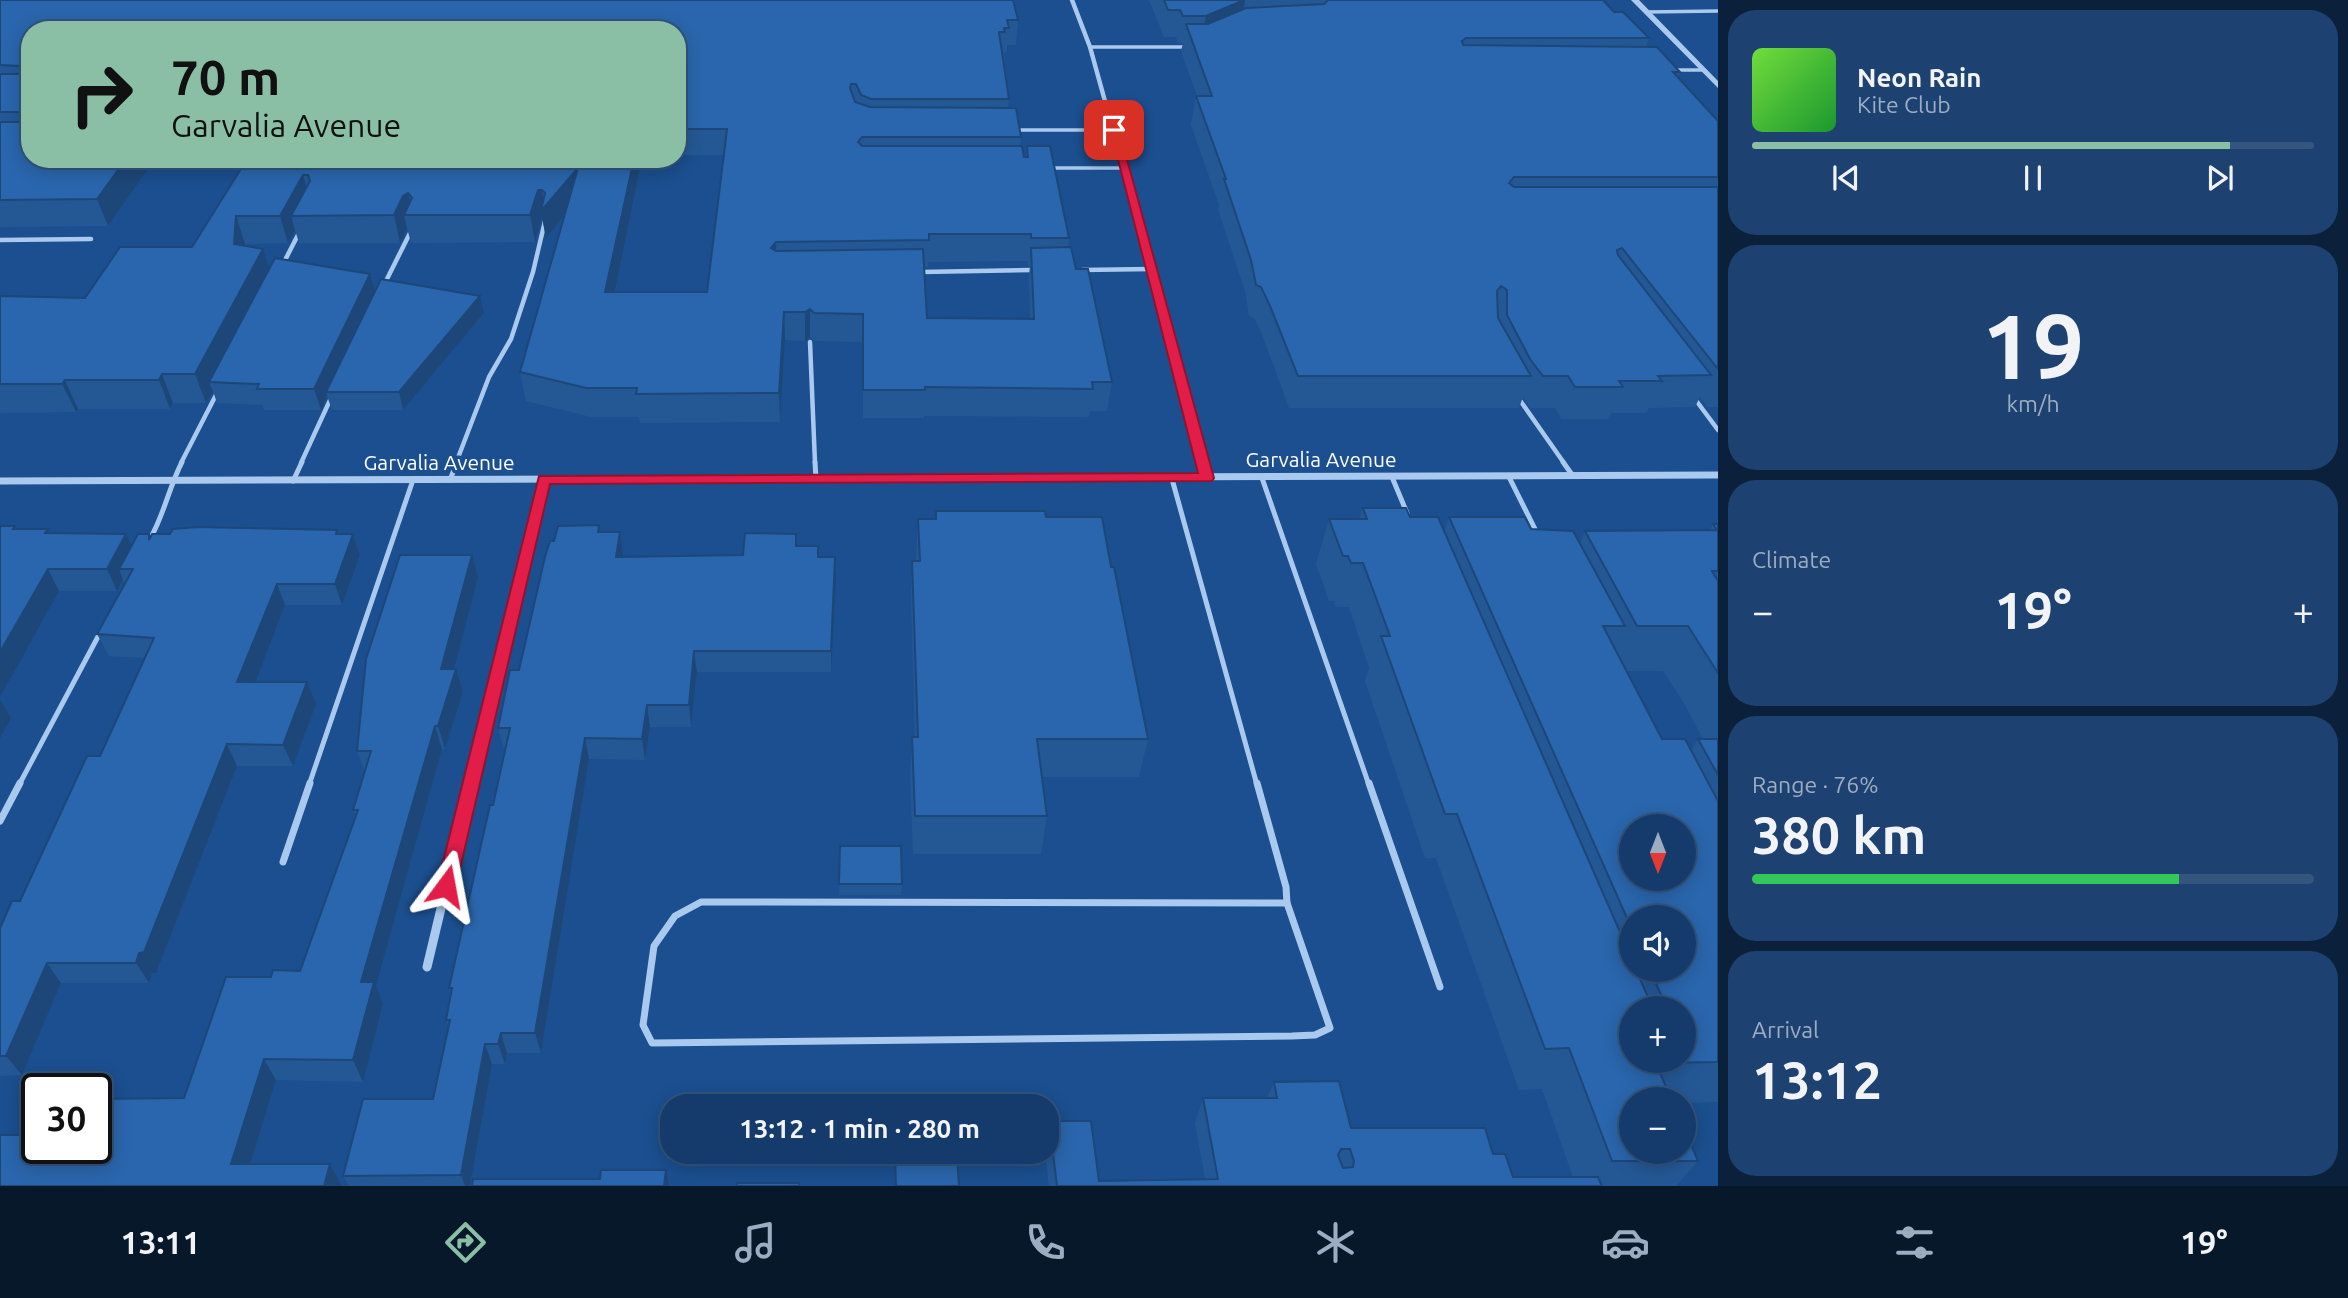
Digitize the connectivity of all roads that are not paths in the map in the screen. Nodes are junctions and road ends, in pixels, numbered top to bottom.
1 (1072, 0) edge
2 (1635, 0) edge
3 (1718, 11) edge
4 (1646, 12) junction
5 (1090, 47) junction
6 (1188, 47) edge
7 (1675, 70) edge
8 (1702, 70) junction
9 (1718, 86) edge
10 (1014, 130) edge
11 (1114, 130) junction
12 (1048, 168) edge
13 (1122, 168) junction
14 (545, 221) edge
15 (414, 225) edge
16 (301, 230) edge
17 (91, 239) dead end
18 (0, 240) edge
19 (1152, 269) junction
20 (1041, 270) edge
21 (1069, 270) edge
22 (916, 272) edge
23 (276, 278) edge
24 (384, 286) edge
25 (810, 342) edge
26 (221, 386) edge
27 (1687, 388) edge
28 (1514, 393) edge
29 (332, 396) edge
30 (1718, 430) edge
31 (1718, 475) edge
32 (1573, 476) junction
33 (1392, 477) junction
34 (1508, 477) junction
35 (1207, 478) junction
36 (1262, 478) junction
37 (816, 479) junction
38 (1172, 479) junction
39 (450, 480) junction
40 (544, 480) junction
41 (0, 481) edge
42 (293, 481) junction
43 (413, 481) junction
44 (172, 482) junction
45 (1408, 515) edge
46 (1538, 536) edge
47 (145, 550) edge
48 (105, 624) edge
49 (0, 821) edge
50 (283, 862) dead end
51 (1287, 903) junction
52 (427, 967) dead end
53 (1440, 987) dead end

1 - 5 street
2 - 4 street
3 - 4 lane
4 - 8 street
5 - 6 lane
5 - 11 street
7 - 8 lane
8 - 9 street
10 - 11 lane
11 - 13 street
12 - 13 lane
13 - 19 street
14 - 39 lane
15 - 24 lane
16 - 23 lane
17 - 18 lane
19 - 21 lane
19 - 35 street
20 - 22 lane
25 - 37 lane
26 - 44 lane
27 - 30 lane
28 - 32 lane
29 - 42 lane
31 - 32 street, Garvalia Avenue
32 - 34 street, Garvalia Avenue
33 - 34 street, Garvalia Avenue
33 - 36 street, Garvalia Avenue
33 - 45 lane
34 - 46 lane
35 - 36 street, Garvalia Avenue
35 - 38 street, Garvalia Avenue
36 - 53 lane
37 - 38 street, Garvalia Avenue
37 - 40 street, Garvalia Avenue
38 - 51 lane
39 - 40 street, Garvalia Avenue
39 - 43 street, Garvalia Avenue
40 - 52 street
41 - 44 street, Garvalia Avenue
42 - 43 street, Garvalia Avenue
42 - 44 street, Garvalia Avenue
43 - 50 lane
44 - 47 lane
48 - 49 lane
51 - 51 lane

